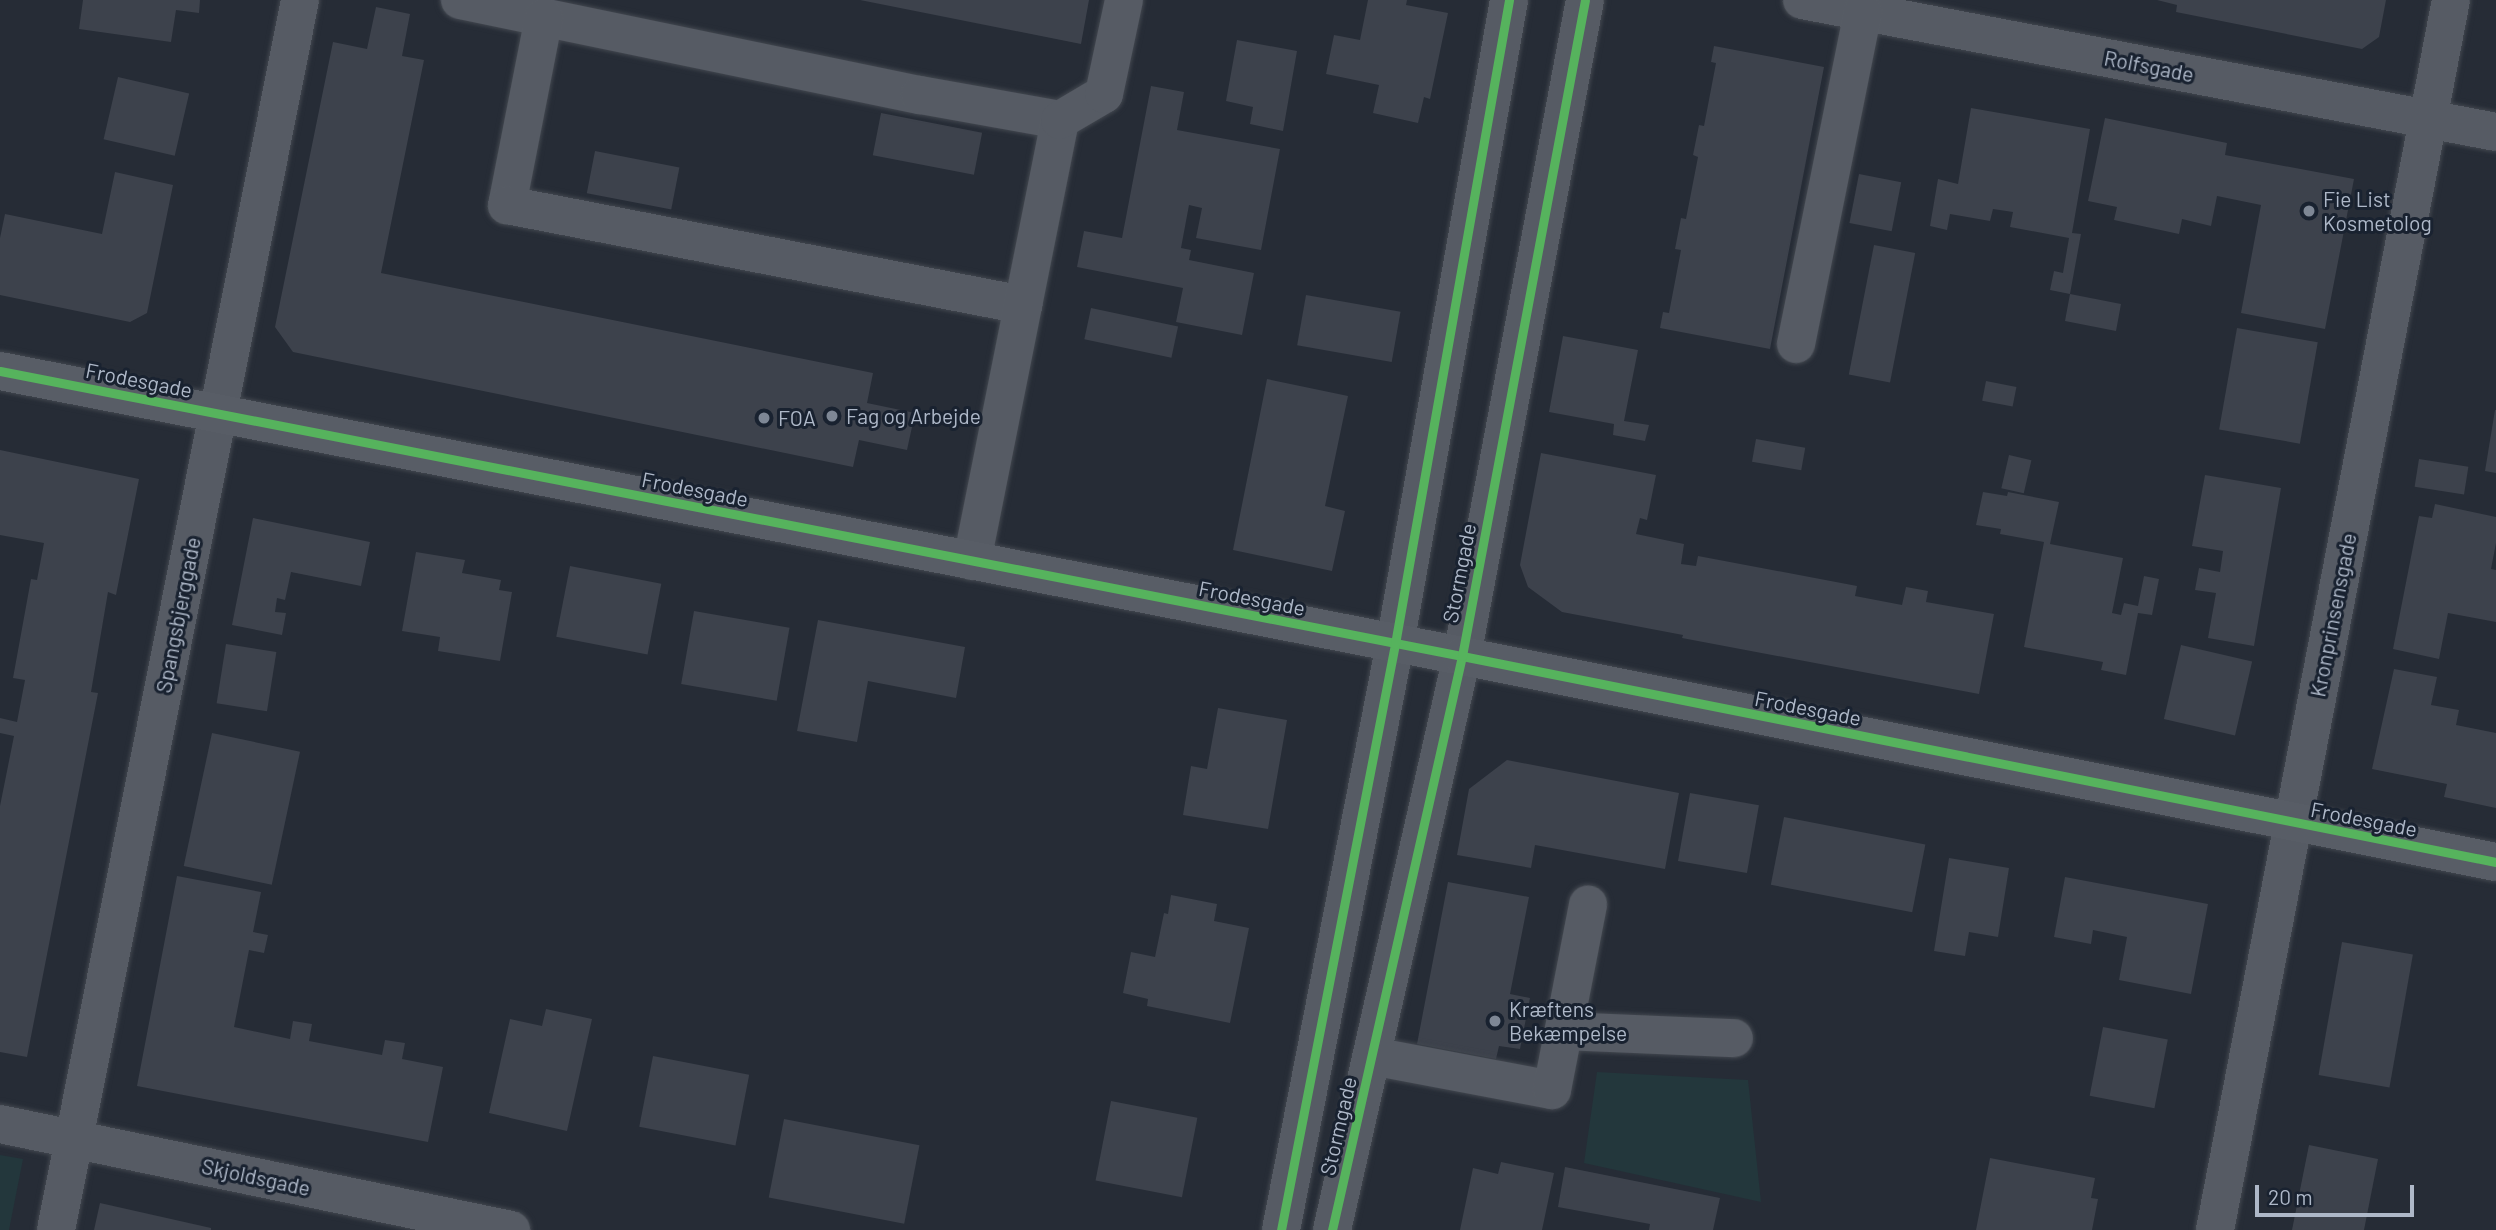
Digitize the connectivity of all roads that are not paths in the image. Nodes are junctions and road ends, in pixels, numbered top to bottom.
1 (300, 0) edge
2 (460, 0) edge
3 (1124, 0) edge
4 (1509, 0) edge
5 (1585, 0) edge
6 (1802, 0) edge
7 (2451, 0) edge
8 (1863, 12) junction
9 (544, 17) junction
10 (2427, 118) junction
11 (1060, 120) junction
12 (2496, 132) edge
13 (1023, 305) junction
14 (1796, 344) dead end
15 (0, 371) edge
16 (218, 414) junction
17 (972, 561) junction
18 (1395, 644) junction
19 (1462, 656) junction
20 (2294, 823) junction
21 (2496, 862) edge
22 (1588, 904) dead end
23 (1564, 1031) junction
24 (1734, 1038) dead end
25 (1372, 1056) junction
26 (0, 1124) edge
27 (74, 1139) junction
28 (56, 1230) edge
29 (512, 1230) edge
30 (1281, 1230) edge
31 (1332, 1230) edge
32 (2215, 1230) edge

1 - 16 street, Spangsbjerggade
2 - 9 street
3 - 11 street
4 - 18 street, Stormgade
5 - 19 street, Stormgade
6 - 8 street, Rolfsgade
7 - 10 street, Kronprinsensgade
8 - 10 street, Rolfsgade
8 - 14 street
9 - 11 street
9 - 13 street
10 - 12 street, Rolfsgade
10 - 20 street, Kronprinsensgade
11 - 13 street
13 - 17 street
15 - 16 main road, Frodesgade
16 - 17 main road, Frodesgade
16 - 27 street, Spangsbjerggade
17 - 18 main road, Frodesgade
18 - 19 main road, Frodesgade
18 - 30 street, Stormgade
19 - 20 main road, Frodesgade
19 - 25 street, Stormgade
20 - 21 main road, Frodesgade
20 - 32 street, Kronprinsensgade
22 - 23 street
23 - 24 street
23 - 25 street
25 - 31 street, Stormgade
26 - 27 street, Skjoldsgade
27 - 28 street, Spangsbjerggade
27 - 29 street, Skjoldsgade

